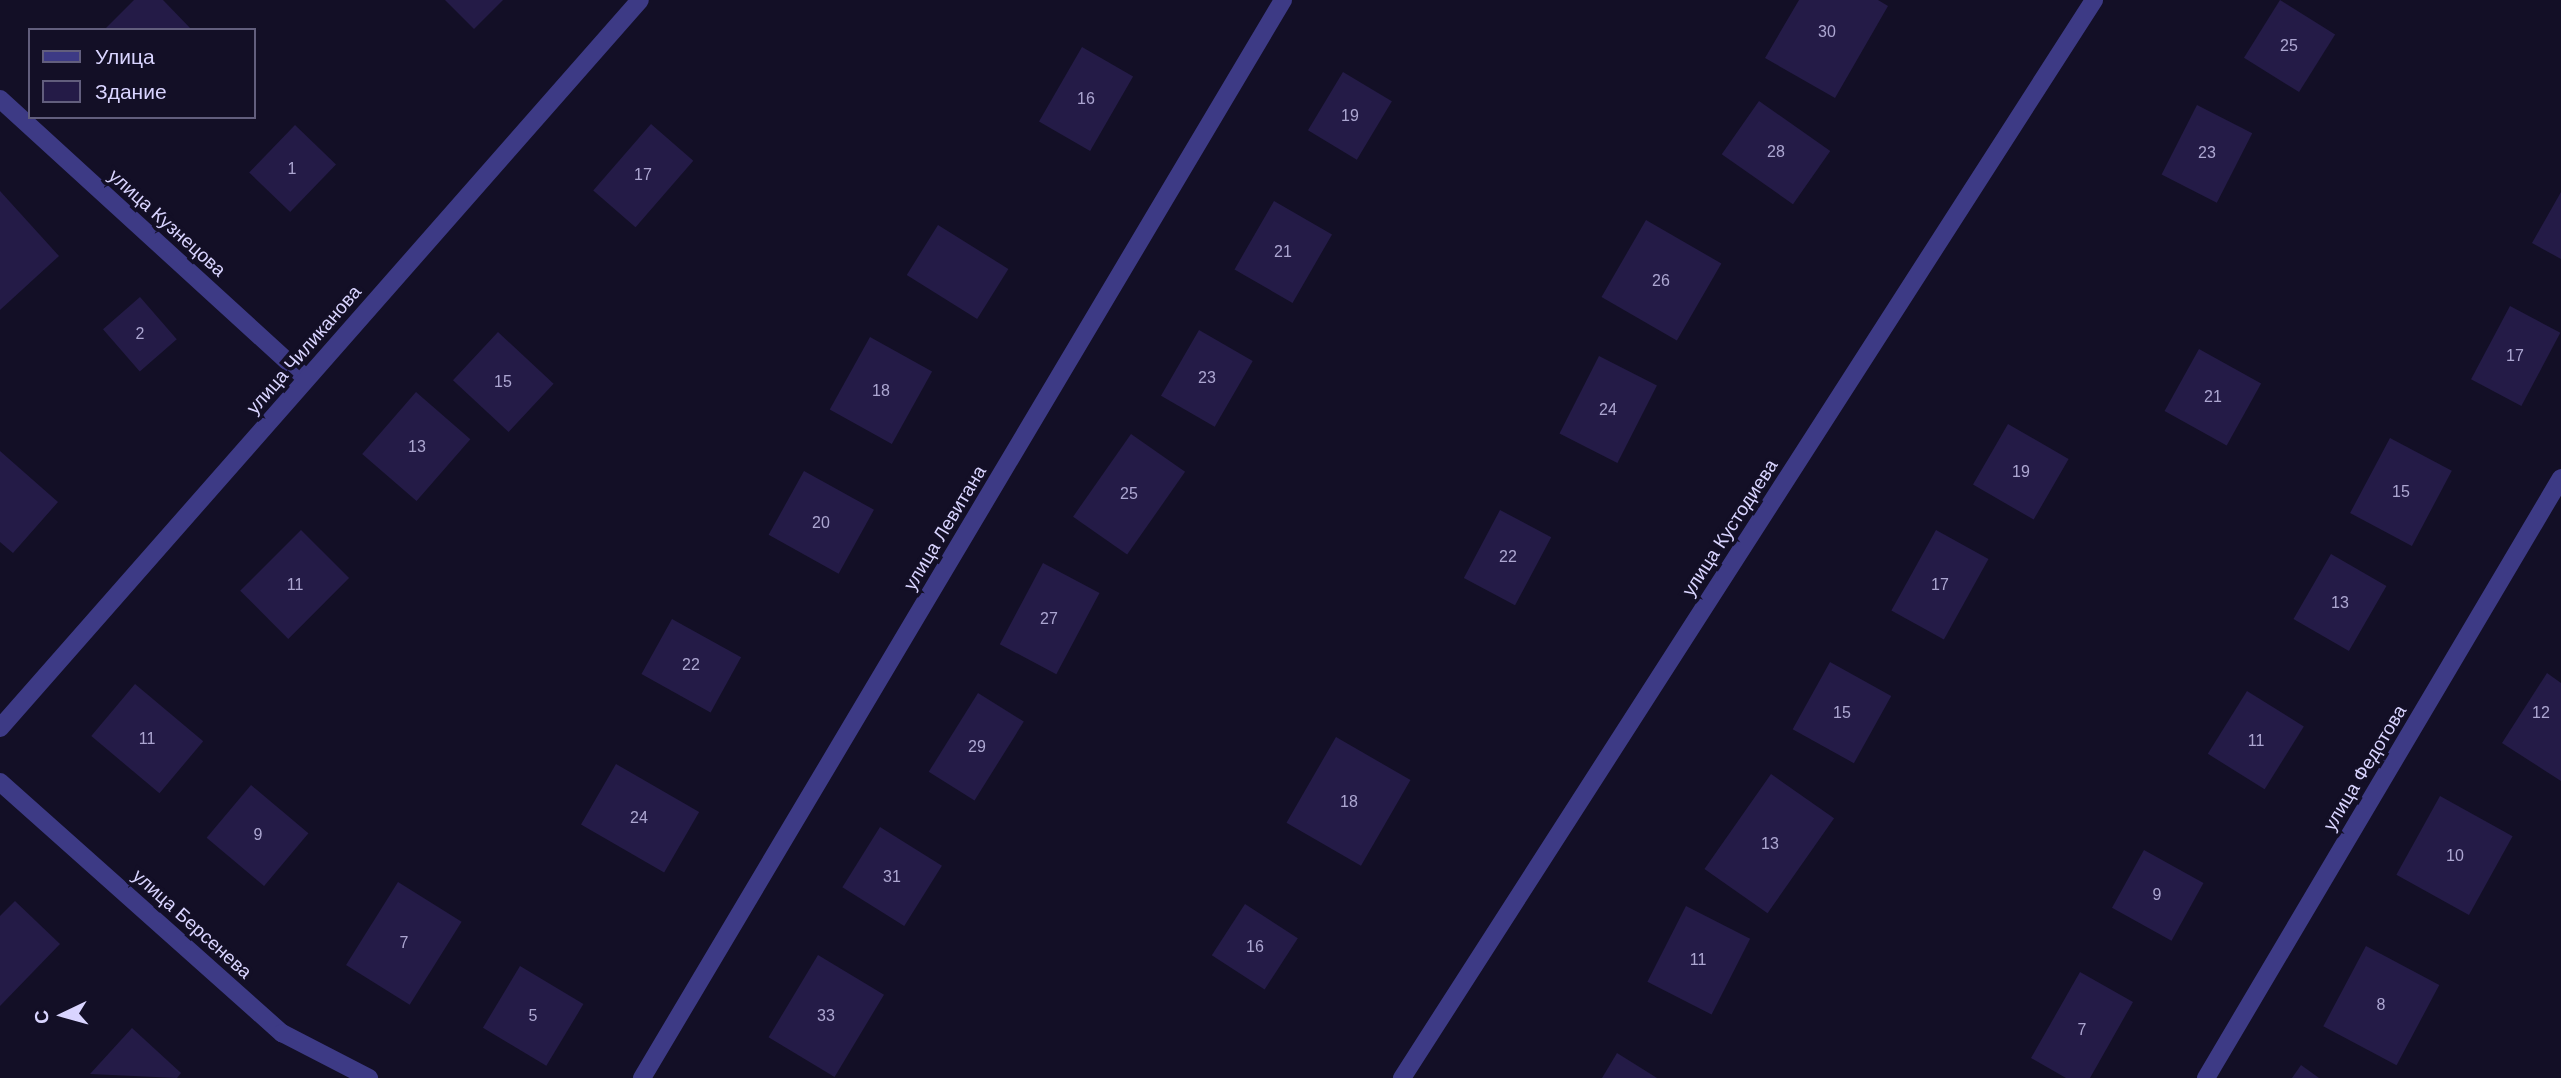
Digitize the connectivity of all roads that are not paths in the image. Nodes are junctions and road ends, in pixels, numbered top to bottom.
1 (640, 0) edge
2 (1283, 0) edge
3 (2094, 0) edge
4 (0, 99) edge
5 (306, 378) junction
6 (2561, 478) edge
7 (0, 728) edge
8 (0, 782) edge
9 (369, 1078) edge
10 (642, 1078) edge
11 (1402, 1078) edge
12 (2206, 1078) edge

1 - 5 street, улица Чиликанова
2 - 10 street, улица Левитана
3 - 11 street, улица Кустодиева
4 - 5 street, улица Кузнецова
5 - 7 street, улица Чиликанова
6 - 12 street, улица Федотова
8 - 9 street, улица Берсенева

